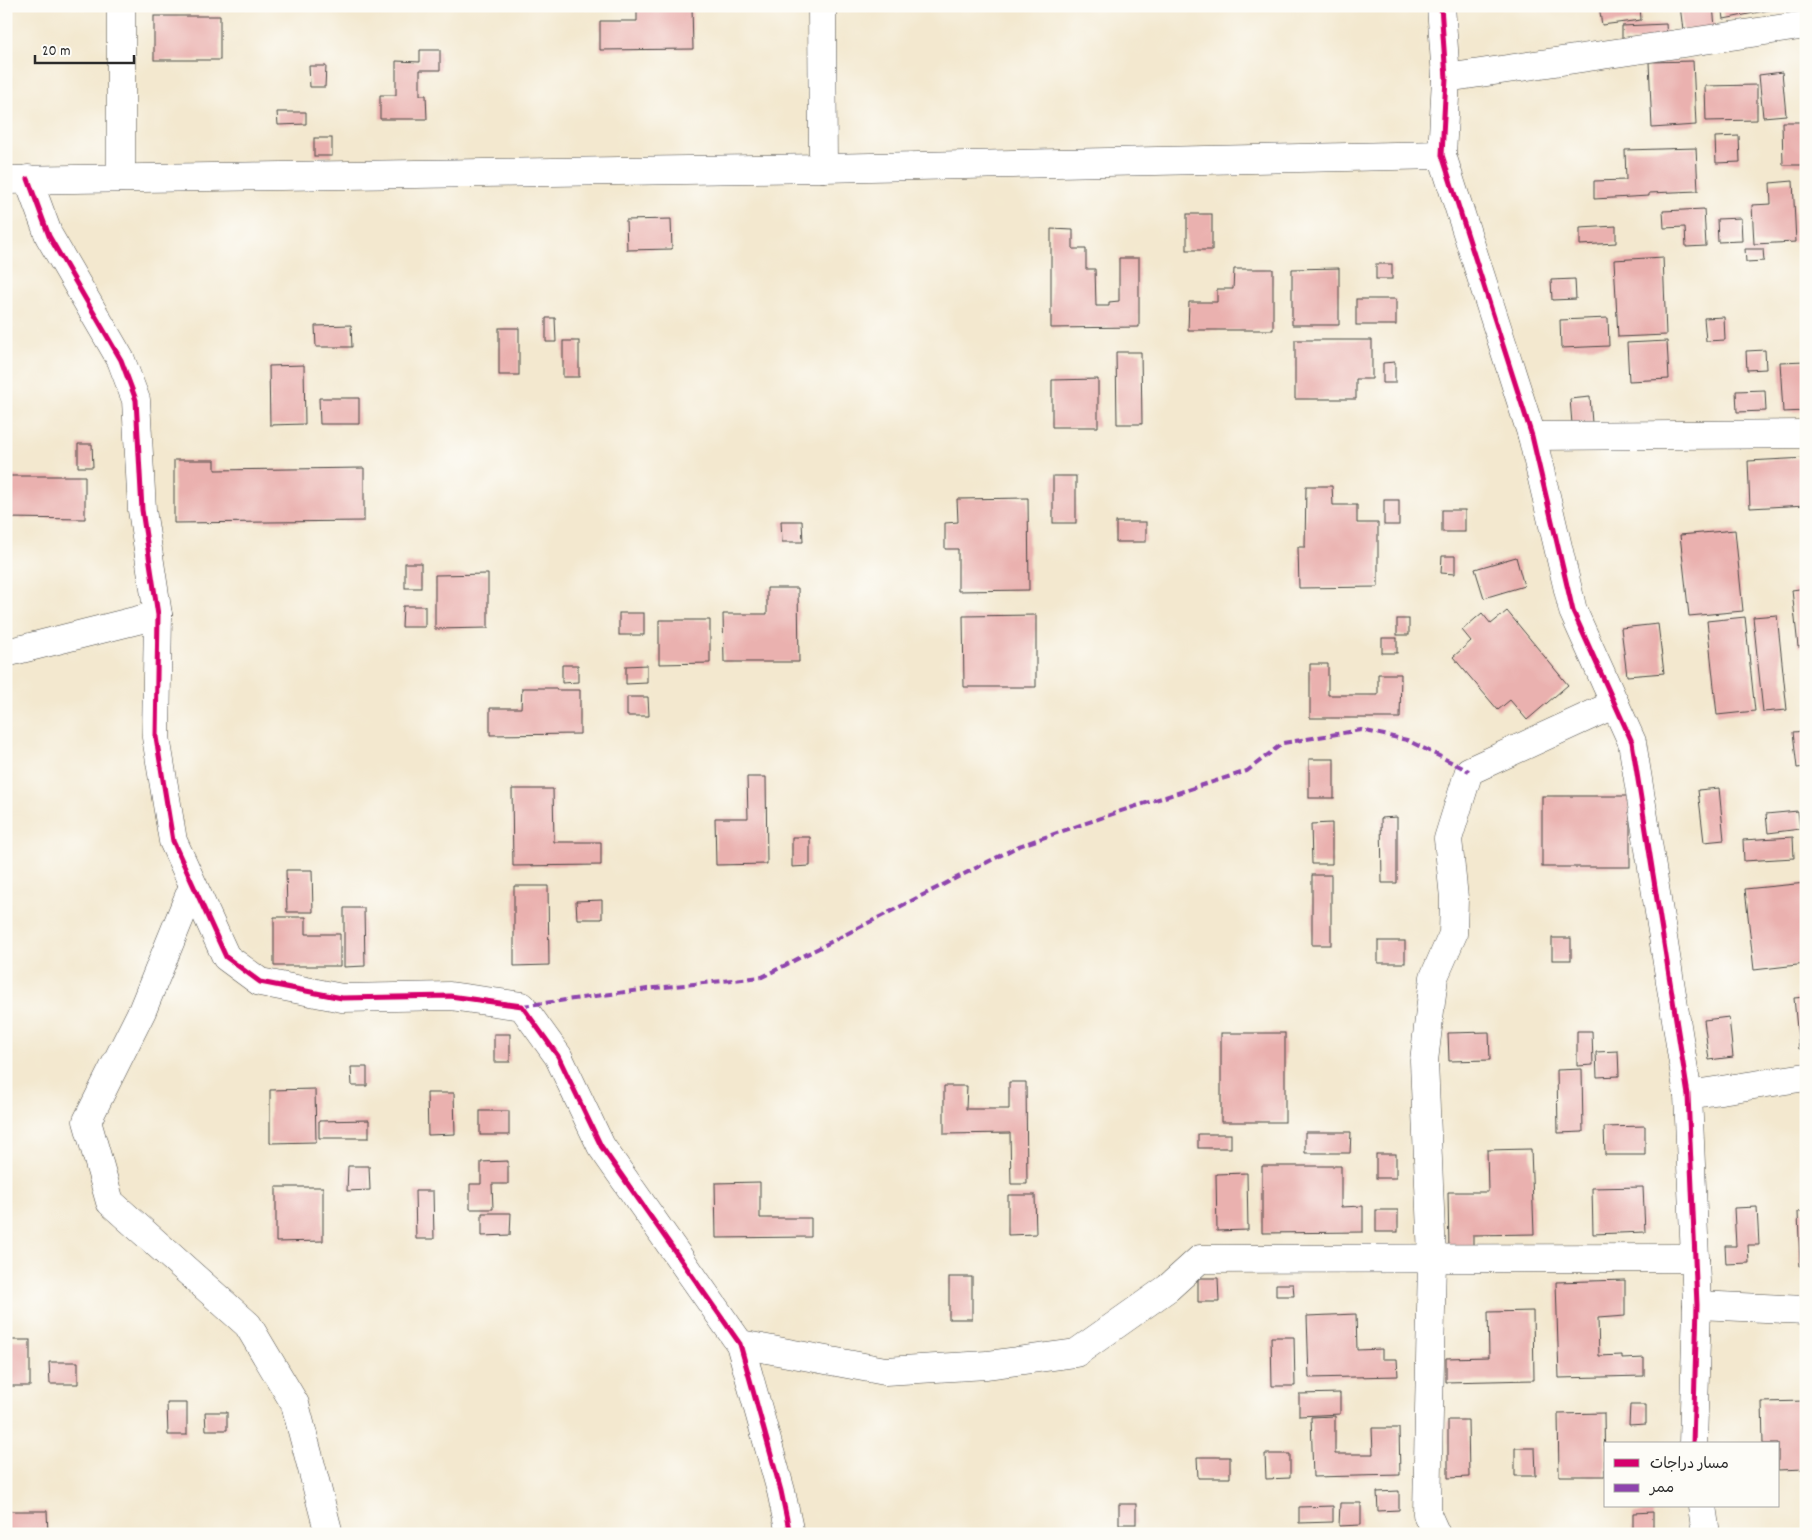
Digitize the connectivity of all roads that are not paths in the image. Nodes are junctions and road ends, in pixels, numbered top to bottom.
1 (121, 6) edge
2 (822, 6) edge
3 (1441, 6) edge
4 (1806, 25) edge
5 (1446, 78) junction
6 (1442, 155) junction
7 (823, 168) junction
8 (121, 178) junction
9 (17, 179) edge
10 (1806, 434) edge
11 (1532, 436) junction
12 (158, 615) junction
13 (6, 654) edge
14 (1615, 704) junction
15 (193, 886) junction
16 (1806, 1076) edge
17 (1688, 1095) junction
18 (1432, 1258) junction
19 (1695, 1258) junction
20 (1697, 1305) junction
21 (1806, 1310) edge
22 (740, 1344) junction
23 (1693, 1442) edge
24 (1702, 1508) edge
25 (329, 1534) edge
26 (790, 1534) edge
27 (1436, 1534) edge
28 (1706, 1534) edge

1 - 8 street
2 - 7 street
3 - 5 street
4 - 5 street
5 - 6 street
6 - 7 street
6 - 11 street
7 - 8 street
8 - 9 street
9 - 12 street
10 - 11 street
11 - 14 street
12 - 13 street
12 - 15 street
14 - 17 street
14 - 18 street
15 - 22 street
15 - 25 street
16 - 17 street
17 - 19 street
18 - 19 street
18 - 22 street
18 - 27 street
19 - 20 street
20 - 21 street
20 - 23 street
22 - 26 street
24 - 28 street

